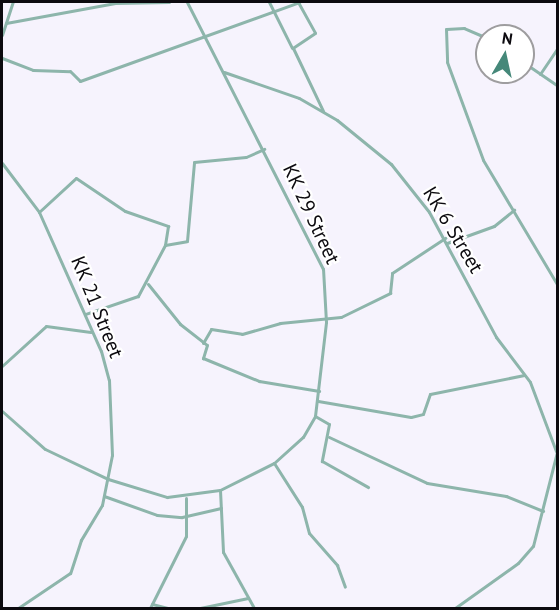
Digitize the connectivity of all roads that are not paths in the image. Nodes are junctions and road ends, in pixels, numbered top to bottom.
1 (13, 2) edge
2 (169, 2) edge
3 (186, 2) edge
4 (269, 2) edge
5 (299, 2) edge
6 (274, 14) junction
7 (6, 23) junction
8 (475, 34) edge
9 (2, 35) edge
10 (206, 37) junction
11 (558, 47) edge
12 (293, 48) junction
13 (2, 58) edge
14 (535, 70) edge
15 (224, 72) junction
16 (540, 74) junction
17 (558, 86) edge
18 (324, 113) junction
19 (264, 149) junction
20 (2, 163) edge
21 (514, 210) junction
22 (39, 212) junction
23 (445, 238) junction
24 (447, 243) junction
25 (165, 244) junction
26 (148, 285) junction
27 (558, 286) edge
28 (85, 314) junction
29 (326, 322) junction
30 (92, 332) junction
31 (203, 343) junction
32 (2, 366) edge
33 (524, 375) junction
34 (320, 392) junction
35 (318, 401) junction
36 (2, 411) edge
37 (315, 416) junction
38 (328, 437) junction
39 (557, 449) edge
40 (274, 463) junction
41 (108, 479) junction
42 (368, 487) dead end
43 (220, 490) junction
44 (104, 496) junction
45 (186, 498) junction
46 (221, 508) junction
47 (543, 511) junction
48 (190, 515) junction
49 (345, 587) dead end
50 (248, 598) junction
51 (152, 604) junction
52 (18, 609) edge
53 (150, 609) edge
54 (168, 609) edge
55 (200, 609) edge
56 (254, 609) edge
57 (455, 609) edge

1 - 7 street
2 - 7 street
3 - 10 street, KK 29 Street
4 - 6 street
5 - 6 street
5 - 12 street
6 - 10 street
6 - 12 street
7 - 9 street
8 - 21 street
10 - 13 street
10 - 15 street, KK 29 Street
11 - 16 street
12 - 18 street
14 - 16 street
15 - 18 street, KK 6 Street
15 - 19 street, KK 29 Street
16 - 17 street
18 - 23 street, KK 6 Street
19 - 25 street
19 - 29 street, KK 29 Street
20 - 22 street, KK 21 Street
21 - 24 street
21 - 27 street
22 - 25 street
22 - 28 street, KK 21 Street
23 - 24 street, KK 6 Street
23 - 29 street
24 - 33 street, KK 6 Street
25 - 26 street
26 - 28 street
26 - 31 street
28 - 30 street, KK 21 Street
29 - 31 street
29 - 34 street, KK 29 Street
30 - 32 street
30 - 41 street, KK 21 Street
31 - 34 street
33 - 35 street
33 - 39 street, KK 6 Street
34 - 35 street, KK 29 Street
35 - 37 street, KK 29 Street
36 - 41 street, KK 29 Street
37 - 38 street
37 - 40 street, KK 29 Street
38 - 42 street
38 - 47 street
39 - 47 street
40 - 43 street, KK 29 Street
40 - 49 street
41 - 44 street, KK 21 Street
41 - 45 street, KK 29 Street
43 - 45 street, KK 29 Street
43 - 46 street
44 - 48 street
44 - 52 street, KK 21 Street
45 - 48 street
46 - 48 street
46 - 50 street
47 - 57 street
48 - 51 street
50 - 55 street
50 - 56 street
51 - 53 street
51 - 54 street

